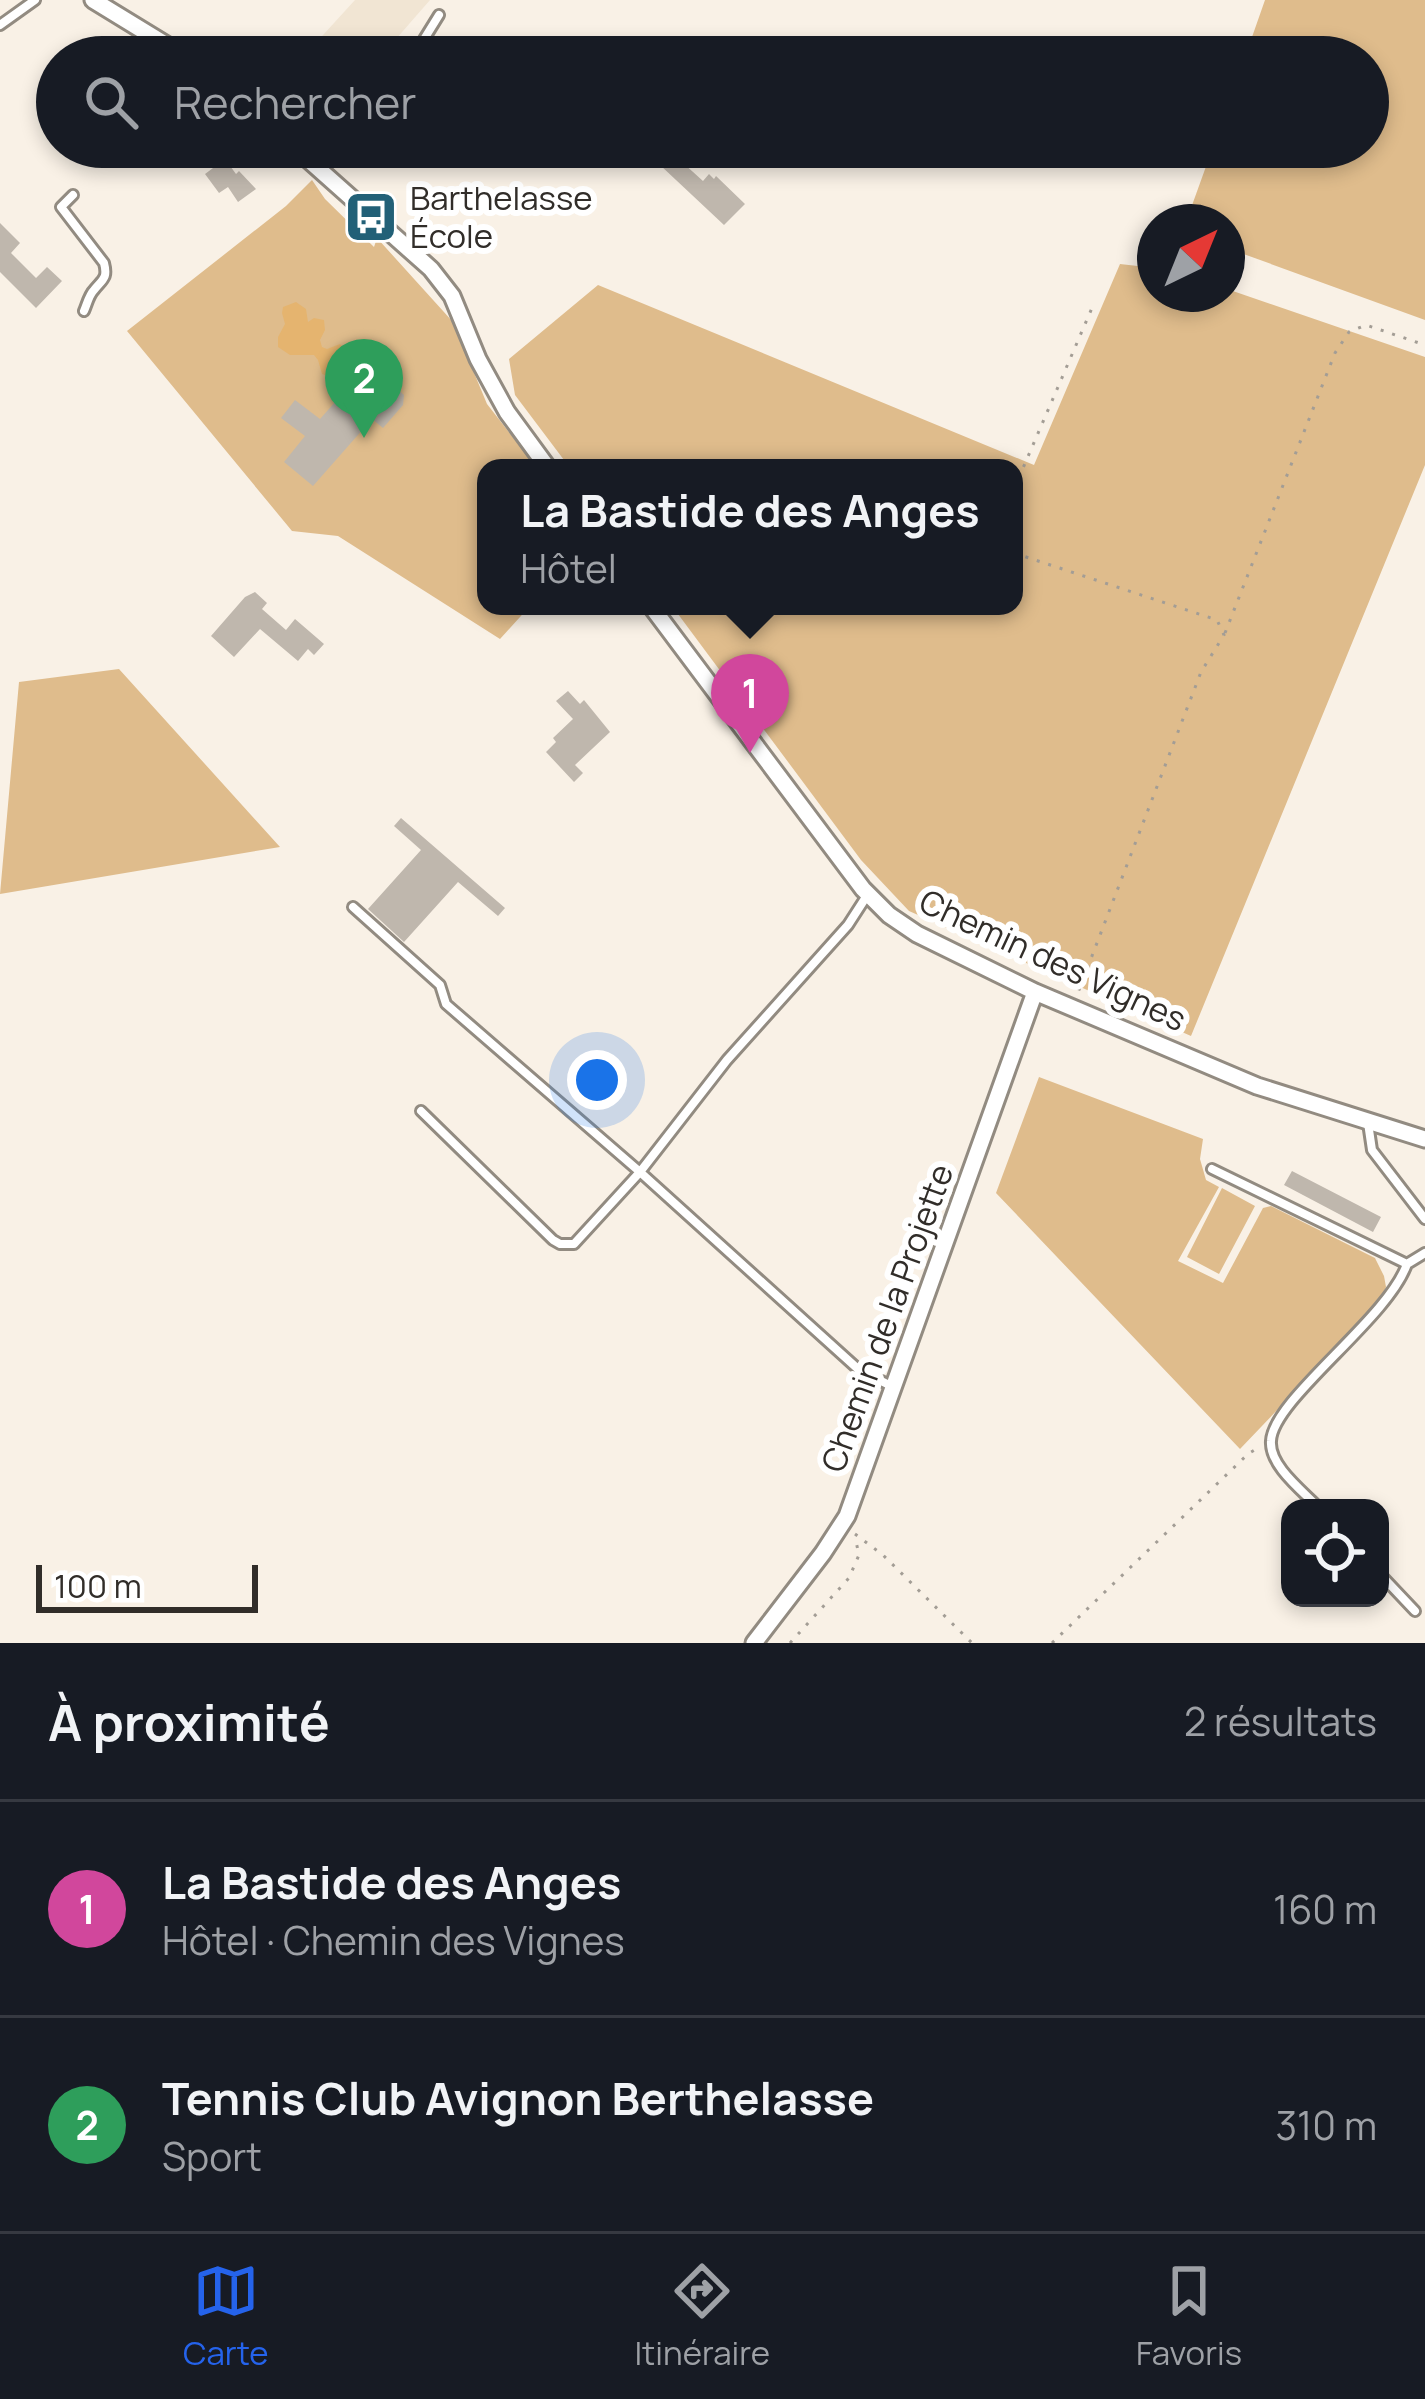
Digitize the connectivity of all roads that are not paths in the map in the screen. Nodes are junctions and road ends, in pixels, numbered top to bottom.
1 (35, 0) edge
2 (93, 0) edge
3 (439, 15) dead end
4 (0, 25) edge
5 (152, 36) edge
6 (426, 36) edge
7 (316, 168) edge
8 (73, 195) dead end
9 (83, 311) dead end
10 (541, 459) edge
11 (659, 615) edge
12 (868, 894) junction
13 (353, 907) dead end
14 (1035, 992) junction
15 (421, 1111) dead end
16 (1367, 1122) junction
17 (1425, 1139) edge
18 (1212, 1169) dead end
19 (640, 1172) junction
20 (1425, 1219) edge
21 (1425, 1253) edge
22 (1407, 1264) junction
23 (894, 1387) junction
24 (1311, 1499) edge
25 (1389, 1584) edge
26 (1415, 1611) dead end
27 (754, 1643) edge

1 - 4 lane
2 - 5 street
3 - 6 lane
7 - 10 street
8 - 9 lane
11 - 12 street, Chemin des Vignes
12 - 14 street, Chemin des Vignes
12 - 19 lane
13 - 19 lane
14 - 16 street, Chemin des Vignes
14 - 23 street, Chemin de la Projette
15 - 19 lane
16 - 17 street, Chemin des Vignes
16 - 20 lane
18 - 22 lane
19 - 23 lane
21 - 22 lane
22 - 24 lane
23 - 27 street, Chemin de la Projette
25 - 26 lane

